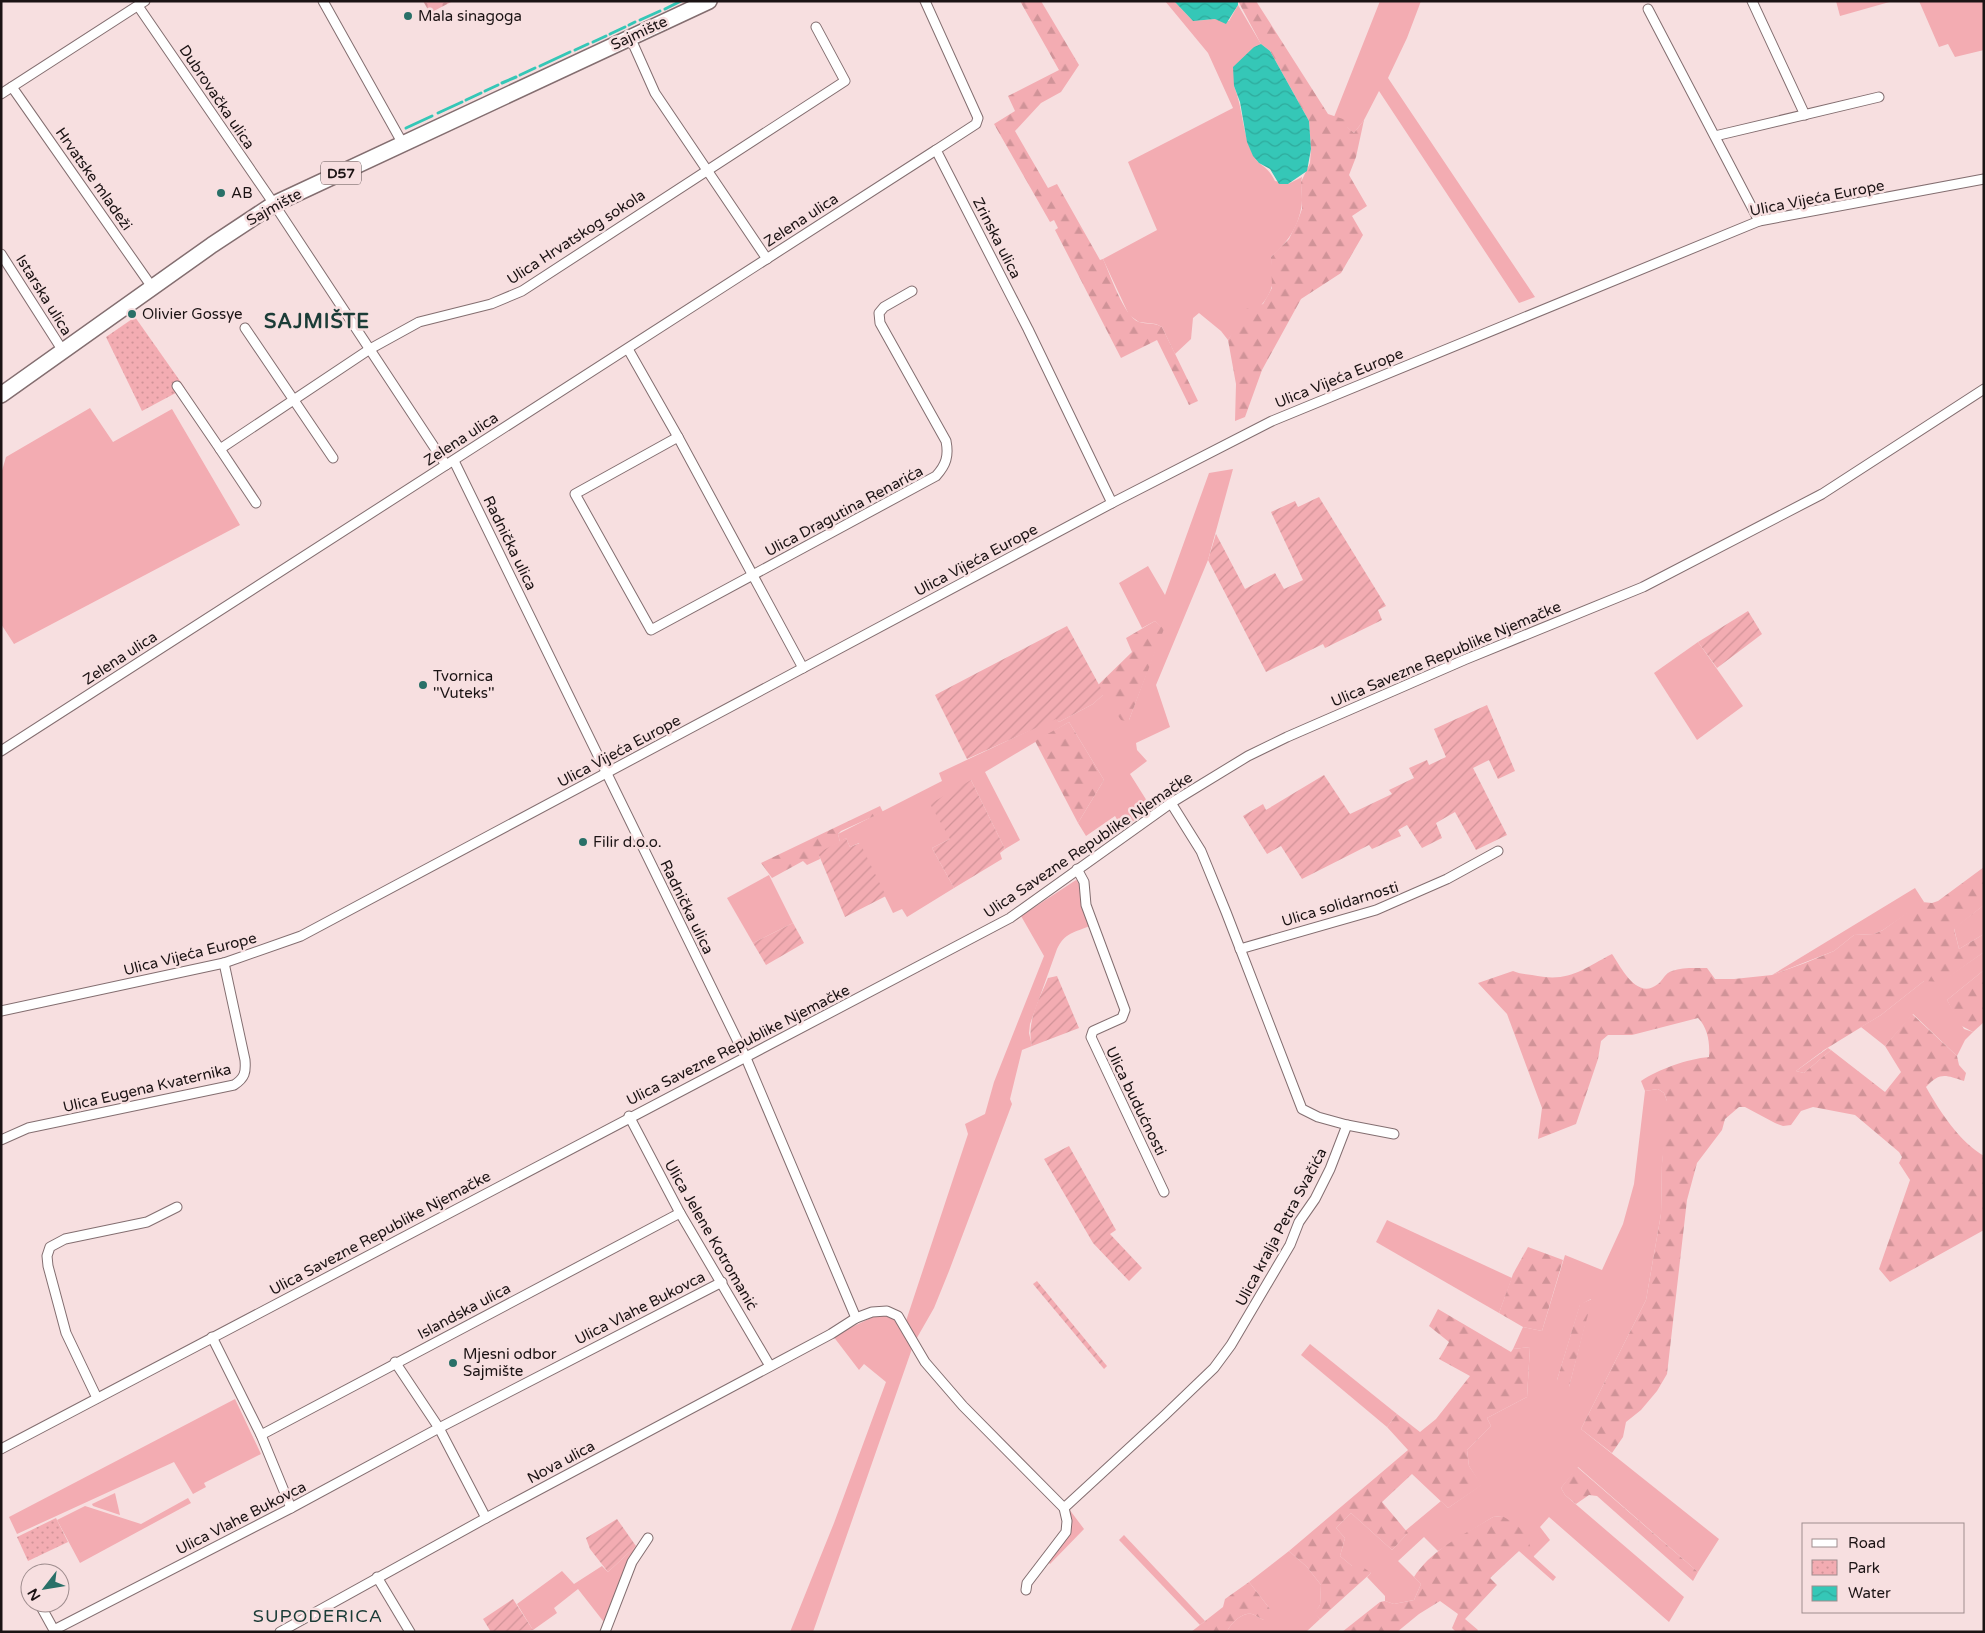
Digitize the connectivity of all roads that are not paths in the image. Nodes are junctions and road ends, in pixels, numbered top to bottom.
1 (323, 1) edge
2 (709, 1) edge
3 (925, 1) edge
4 (1752, 1) edge
5 (142, 4) edge
6 (1648, 9) dead end
7 (816, 27) dead end
8 (630, 37) junction
9 (12, 87) junction
10 (1, 94) edge
11 (1879, 97) dead end
12 (1805, 115) junction
13 (1715, 136) junction
14 (403, 144) junction
15 (936, 150) junction
16 (707, 168) junction
17 (1984, 179) edge
18 (274, 204) junction
19 (1759, 221) junction
20 (1, 254) edge
21 (767, 259) junction
22 (152, 287) junction
23 (912, 291) dead end
24 (245, 328) dead end
25 (370, 349) junction
26 (628, 349) junction
27 (63, 351) junction
28 (177, 386) dead end
29 (1984, 389) edge
30 (1, 395) edge
31 (294, 400) junction
32 (678, 438) junction
33 (220, 449) junction
34 (332, 458) dead end
35 (450, 463) junction
36 (256, 503) dead end
37 (1112, 503) junction
38 (752, 576) junction
39 (803, 668) junction
40 (1, 751) edge
41 (607, 773) junction
42 (1171, 802) junction
43 (1498, 851) dead end
44 (1077, 869) junction
45 (1240, 949) junction
46 (224, 963) junction
47 (1, 1011) edge
48 (746, 1058) junction
49 (629, 1116) junction
50 (1347, 1125) junction
51 (1394, 1134) dead end
52 (1, 1140) edge
53 (1164, 1192) dead end
54 (178, 1207) dead end
55 (680, 1213) junction
56 (722, 1282) junction
57 (856, 1318) junction
58 (212, 1337) junction
59 (395, 1362) junction
60 (770, 1366) junction
61 (97, 1398) junction
62 (439, 1428) junction
63 (261, 1435) junction
64 (1, 1448) edge
65 (1067, 1505) junction
66 (291, 1508) junction
67 (486, 1518) junction
68 (648, 1538) dead end
69 (377, 1577) junction
70 (1026, 1590) dead end
71 (45, 1613) edge
72 (55, 1631) edge
73 (280, 1632) edge
74 (410, 1632) edge
75 (605, 1632) edge

1 - 14 street
2 - 8 main road, Sajmište / D57
3 - 15 street
4 - 12 street
5 - 9 street
5 - 18 street, Dubrovačka ulica
6 - 13 street
7 - 16 street, Ulica Hrvatskog sokola
8 - 14 main road, Sajmište / D57
8 - 16 street
9 - 10 street
9 - 22 street, Hrvatske mladeži
11 - 12 street
12 - 13 street
13 - 19 street
14 - 18 main road, Sajmište / D57
15 - 21 street, Zelena ulica
15 - 37 street, Zrinska ulica
16 - 21 street
16 - 25 street, Ulica Hrvatskog sokola
17 - 19 street, Ulica Vijeća Europe
18 - 22 main road, Sajmište / D57
18 - 25 street, Radnička ulica
19 - 37 street, Ulica Vijeća Europe
20 - 27 street, Istarska ulica
21 - 26 street, Zelena ulica
22 - 27 main road, Sajmište / D57
23 - 38 street, Ulica Dragutina Renarića
24 - 31 street
25 - 31 street, Ulica Hrvatskog sokola
25 - 35 street, Radnička ulica
26 - 32 street
26 - 35 street, Zelena ulica
27 - 30 main road, Sajmište / D57
28 - 33 street
29 - 42 street, Ulica Savezne Republike Njemačke
31 - 33 street, Ulica Hrvatskog sokola
31 - 34 street
32 - 38 street
32 - 38 street
33 - 36 street
35 - 40 street, Zelena ulica
35 - 41 street, Radnička ulica
37 - 39 street, Ulica Vijeća Europe
38 - 39 street
39 - 41 street, Ulica Vijeća Europe
41 - 46 street, Ulica Vijeća Europe
41 - 48 street, Radnička ulica
42 - 44 street, Ulica Savezne Republike Njemačke
42 - 45 street
43 - 45 street, Ulica solidarnosti
44 - 48 street, Ulica Savezne Republike Njemačke
44 - 53 street, Ulica budućnosti
45 - 50 street
46 - 47 street, Ulica Vijeća Europe
46 - 52 street, Ulica Eugena Kvaternika
48 - 49 street, Ulica Savezne Republike Njemačke
48 - 57 street, Radnička ulica
49 - 55 street, Ulica Jelene Kotromanić
49 - 58 street, Ulica Savezne Republike Njemačke
50 - 51 street
50 - 65 street, Ulica kralja Petra Svačića
54 - 61 street
55 - 56 street, Ulica Jelene Kotromanić
55 - 59 street, Islandska ulica
56 - 60 street, Ulica Jelene Kotromanić
56 - 62 street, Ulica Vlahe Bukovca
57 - 60 street, Nova ulica
57 - 65 street, Nova ulica
58 - 61 street, Ulica Savezne Republike Njemačke
58 - 63 street
59 - 62 street
59 - 63 street, Islandska ulica
60 - 67 street, Nova ulica
61 - 64 street, Ulica Savezne Republike Njemačke
62 - 66 street, Ulica Vlahe Bukovca
62 - 67 street
63 - 66 street
65 - 70 street
66 - 72 street, Ulica Vlahe Bukovca
67 - 69 street, Nova ulica
68 - 75 street
69 - 73 street, Nova ulica
69 - 74 street
71 - 72 street

